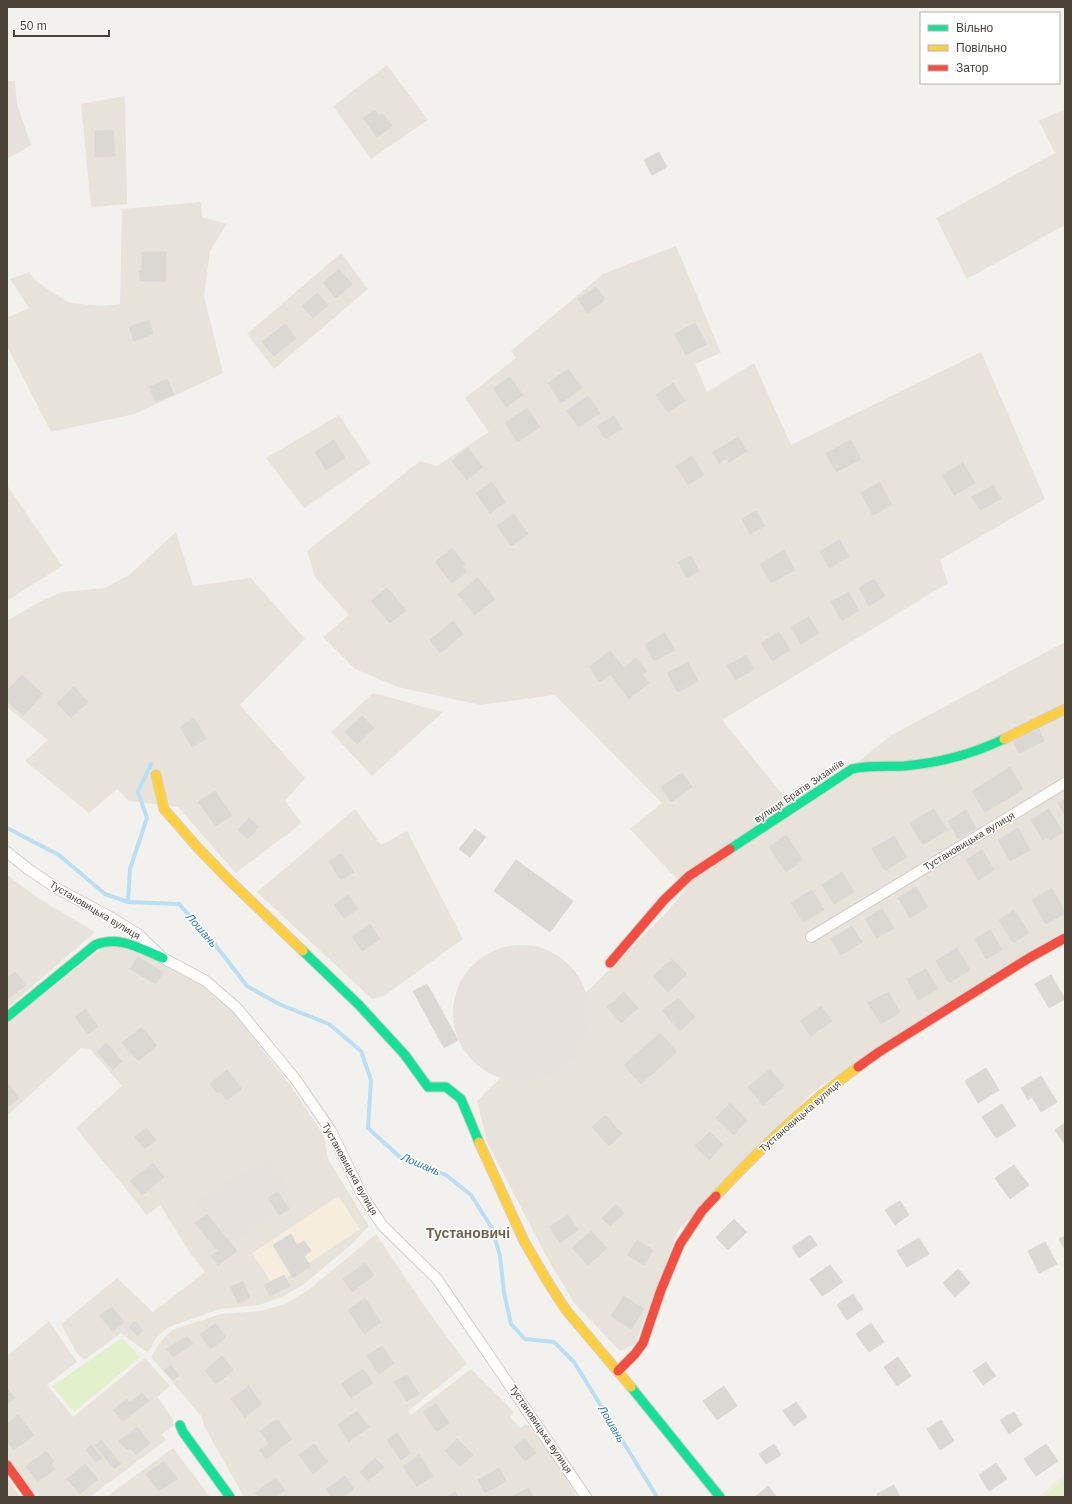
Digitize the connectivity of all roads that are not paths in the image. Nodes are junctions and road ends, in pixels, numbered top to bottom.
1 (1065, 708) edge
2 (156, 775) dead end
3 (1065, 783) edge
4 (7, 852) edge
5 (811, 937) dead end
6 (1065, 938) edge
7 (163, 958) junction
8 (610, 963) dead end
9 (7, 1017) edge
10 (618, 1371) junction
11 (180, 1424) dead end
12 (7, 1465) edge
13 (30, 1497) edge
14 (230, 1497) edge
15 (586, 1497) edge
16 (720, 1497) edge

1 - 8 street, вулиця Братів Зизаніїв
2 - 10 street
3 - 5 street, Тустановицька вулиця
4 - 7 street, Тустановицька вулиця
6 - 10 street, Тустановицька вулиця
7 - 9 street
7 - 15 street, Тустановицька вулиця
10 - 16 street
11 - 14 street
12 - 13 street

